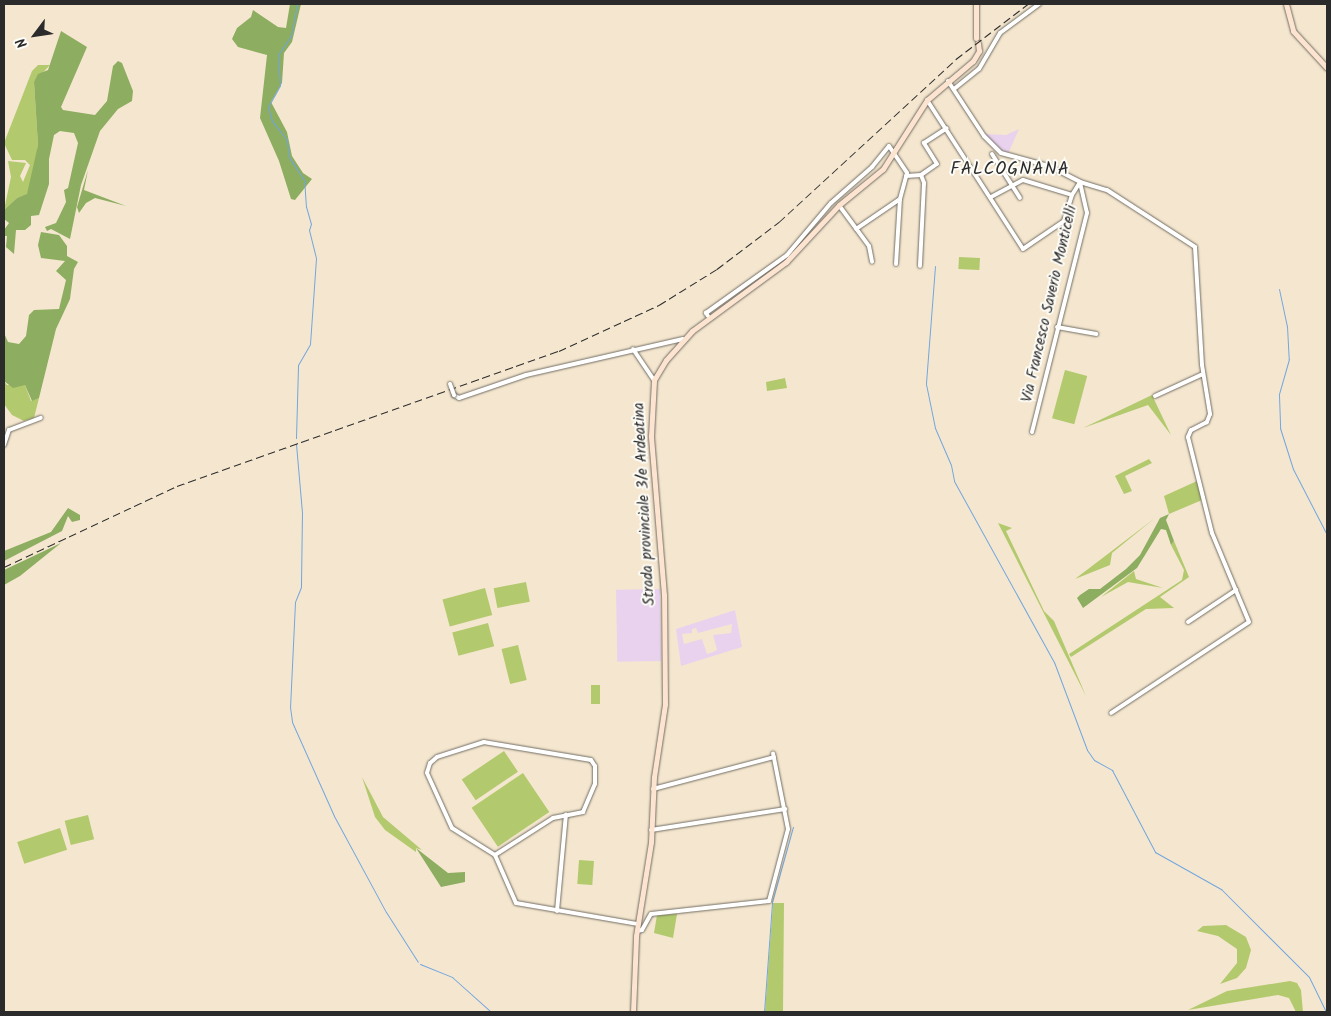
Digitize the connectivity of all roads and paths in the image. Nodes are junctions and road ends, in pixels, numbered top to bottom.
1 (976, 4) edge
2 (1039, 4) edge
3 (1286, 4) edge
4 (1327, 68) edge
5 (948, 81) junction
6 (954, 89) junction
7 (927, 100) junction
8 (947, 128) junction
9 (895, 152) junction
10 (992, 154) dead end
11 (921, 175) junction
12 (906, 176) junction
13 (1080, 182) junction
14 (1011, 184) junction
15 (1072, 195) junction
16 (991, 197) junction
17 (1020, 198) dead end
18 (900, 199) junction
19 (841, 208) dead end
20 (856, 229) junction
21 (872, 262) dead end
22 (896, 264) dead end
23 (920, 266) dead end
24 (708, 316) junction
25 (1057, 327) junction
26 (1096, 334) dead end
27 (684, 339) junction
28 (633, 349) junction
29 (1203, 374) junction
30 (654, 380) junction
31 (450, 384) dead end
32 (1155, 396) dead end
33 (41, 418) dead end
34 (1032, 432) dead end
35 (4, 445) edge
36 (1236, 590) junction
37 (1188, 622) dead end
38 (1111, 713) dead end
39 (653, 789) junction
40 (785, 809) junction
41 (566, 814) junction
42 (652, 830) junction
43 (495, 855) junction
44 (557, 911) junction
45 (638, 924) junction
46 (637, 931) junction
47 (633, 1012) edge

1 - 5 main road
2 - 6 street
3 - 4 main road
5 - 6 street
5 - 7 main road
6 - 13 street
7 - 8 street
7 - 9 main road
8 - 11 street
8 - 16 street
9 - 12 street
9 - 24 main road
9 - 24 street
10 - 14 street
11 - 12 street
11 - 23 street
12 - 18 street
13 - 15 street
13 - 25 street, Via Francesco Saverio Monticelli
13 - 29 street
14 - 15 street
14 - 16 street
14 - 17 street
15 - 16 street
18 - 20 street
18 - 22 street
19 - 20 street
20 - 21 street
24 - 27 main road
25 - 26 street
25 - 34 street, Via Francesco Saverio Monticelli
27 - 28 street
27 - 30 main road
28 - 30 street
28 - 31 street, bridge
29 - 32 street
29 - 36 street
30 - 39 main road, Strada provinciale 3/e Ardeatina
33 - 35 street
36 - 37 street
36 - 38 street
39 - 40 street
39 - 42 main road, Strada provinciale 3/e Ardeatina
40 - 42 street
40 - 46 street
41 - 43 street
41 - 43 street
41 - 44 street
42 - 45 main road, Strada provinciale 3/e Ardeatina
43 - 44 street
44 - 45 street
45 - 46 main road, Strada provinciale 3/e Ardeatina
46 - 47 main road, Strada provinciale 3/e Ardeatina

